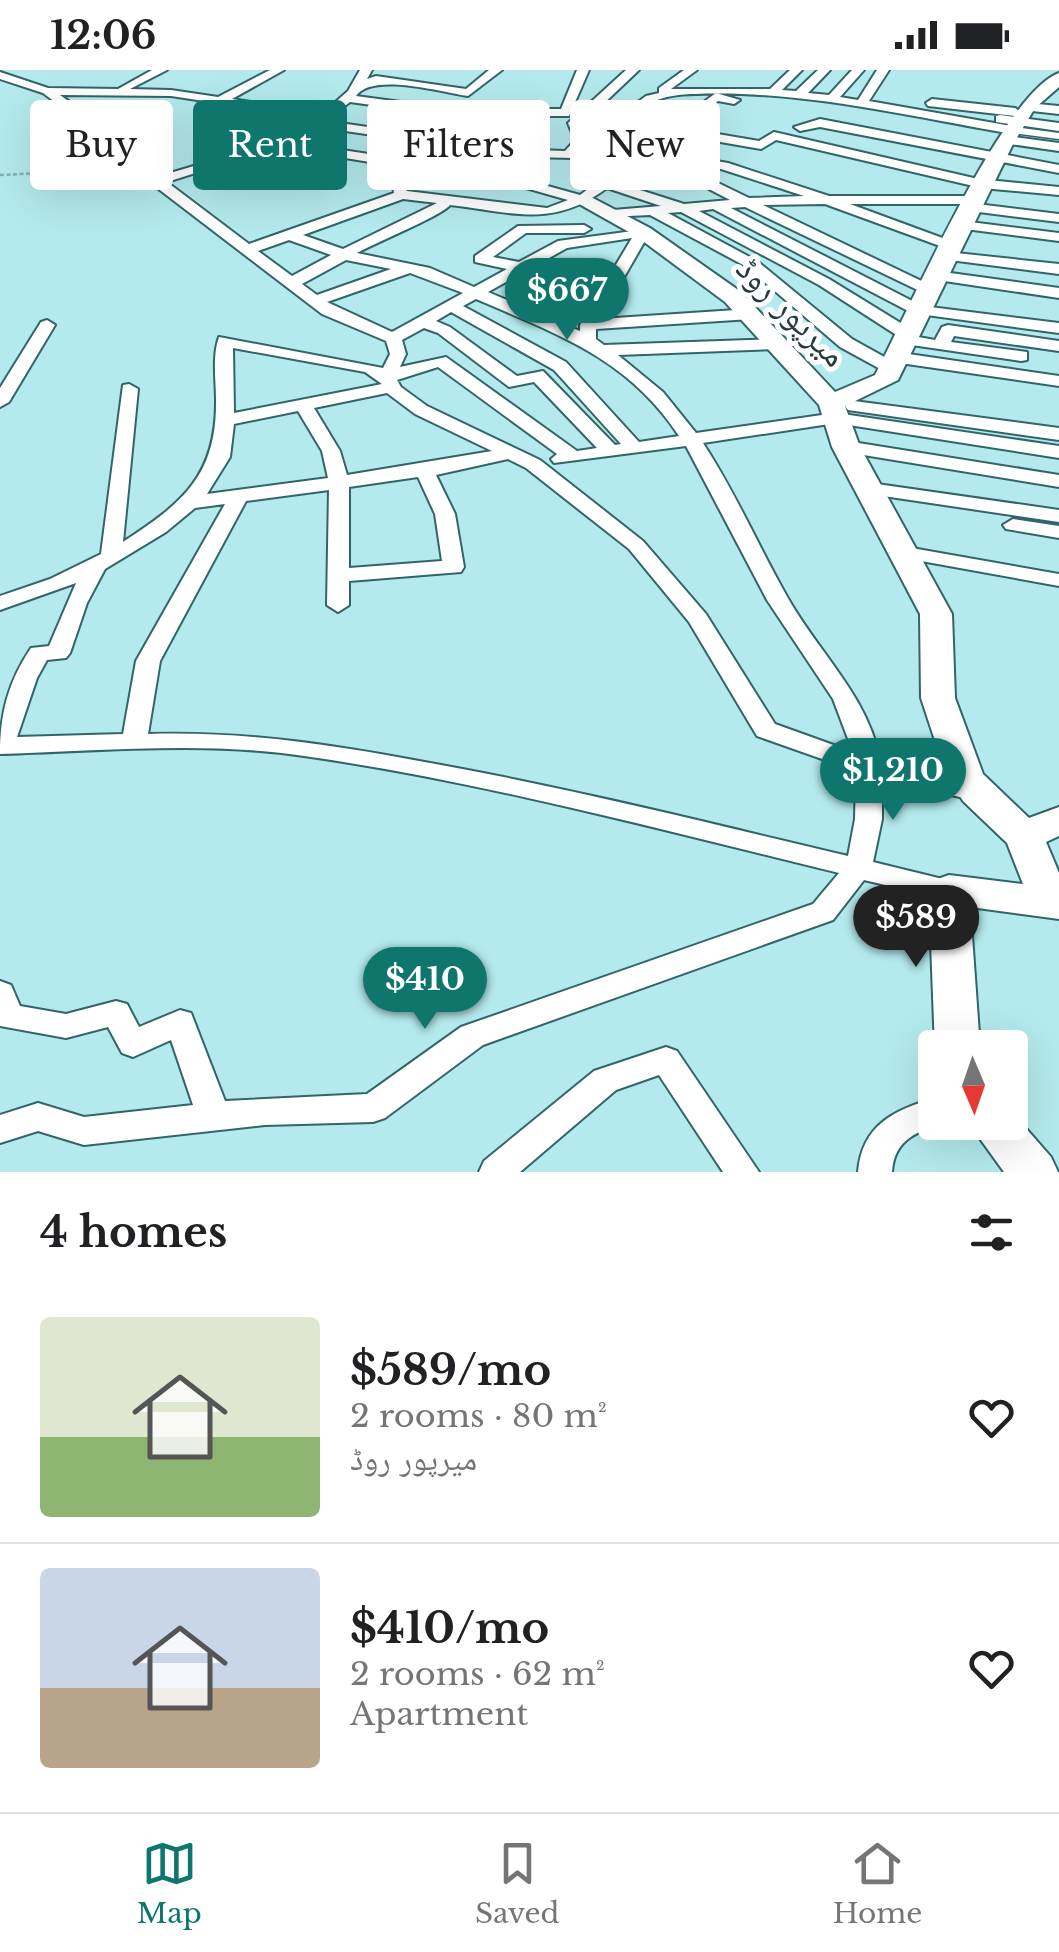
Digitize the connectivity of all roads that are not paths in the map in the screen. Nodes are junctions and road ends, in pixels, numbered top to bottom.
1 (162, 70) edge
2 (278, 70) edge
3 (496, 70) edge
4 (583, 70) edge
5 (633, 70) edge
6 (690, 70) edge
7 (796, 70) edge
8 (824, 70) edge
9 (858, 70) edge
10 (883, 70) edge
11 (0, 74) edge
12 (752, 78) dead end
13 (216, 85) dead end
14 (355, 85) edge
15 (728, 88) junction
16 (48, 91) junction
17 (115, 91) junction
18 (672, 94) junction
19 (771, 94) junction
20 (800, 94) junction
21 (192, 96) junction
22 (834, 96) junction
23 (866, 98) junction
24 (59, 100) edge
25 (221, 100) joint
26 (409, 100) edge
27 (648, 100) edge
28 (712, 100) edge
29 (550, 112) edge
30 (1059, 127) edge
31 (1059, 136) edge
32 (720, 138) edge
33 (1012, 143) edge
34 (1059, 146) edge
35 (550, 154) edge
36 (720, 164) edge
37 (1059, 169) edge
38 (720, 188) edge
39 (172, 190) edge
40 (399, 190) edge
41 (547, 190) edge
42 (599, 190) edge
43 (628, 190) edge
44 (1059, 190) edge
45 (402, 195) junction
46 (827, 199) junction
47 (582, 200) junction
48 (446, 201) junction
49 (748, 201) junction
50 (714, 204) junction
51 (1059, 206) edge
52 (683, 208) junction
53 (1059, 218) edge
54 (635, 220) junction
55 (290, 235) junction
56 (1059, 237) edge
57 (250, 248) junction
58 (345, 255) junction
59 (517, 266) junction
60 (408, 268) junction
61 (1059, 269) edge
62 (936, 276) junction
63 (290, 284) junction
64 (476, 290) junction
65 (1059, 294) edge
66 (316, 302) junction
67 (450, 305) junction
68 (750, 314) junction
69 (422, 321) junction
70 (47, 324) dead end
71 (1059, 328) edge
72 (393, 338) junction
73 (593, 339) junction
74 (776, 344) junction
75 (942, 346) junction
76 (1059, 346) edge
77 (899, 350) junction
78 (1059, 361) edge
79 (8, 376) edge
80 (1059, 381) edge
81 (389, 382) junction
82 (129, 389) dead end
83 (0, 402) edge
84 (302, 403) junction
85 (225, 420) junction
86 (838, 422) junction
87 (1059, 434) edge
88 (693, 437) junction
89 (634, 447) junction
90 (610, 451) junction
91 (1059, 452) edge
92 (506, 454) junction
93 (573, 457) junction
94 (532, 464) junction
95 (425, 471) junction
96 (1059, 481) edge
97 (339, 483) junction
98 (874, 497) junction
99 (237, 500) junction
100 (188, 503) junction
101 (1059, 516) edge
102 (1059, 532) edge
103 (906, 553) junction
104 (103, 563) junction
105 (339, 575) junction
106 (1059, 580) edge
107 (0, 603) edge
108 (338, 605) dead end
109 (134, 742) junction
110 (1, 746) edge
111 (868, 766) junction
112 (976, 792) junction
113 (1059, 820) edge
114 (1024, 836) junction
115 (857, 869) junction
116 (949, 890) junction
117 (1055, 903) edge
118 (0, 993) edge
119 (956, 1030) edge
120 (214, 1117) junction
121 (918, 1117) edge
122 (0, 1129) edge
123 (1006, 1140) edge
124 (496, 1172) edge
125 (742, 1172) edge
126 (874, 1172) edge
127 (1034, 1172) edge

1 - 17 street
2 - 25 street
3 - 14 street
4 - 29 street
5 - 35 street
6 - 18 street
7 - 19 street
8 - 20 street
9 - 22 street
10 - 23 street
11 - 16 street
12 - 15 street
13 - 21 street
14 - 26 street
15 - 18 street
15 - 19 street
16 - 17 street
16 - 24 street
17 - 21 street
18 - 27 street
19 - 20 street
20 - 22 street
20 - 33 street
21 - 25 street
22 - 23 street
23 - 33 street
28 - 33 street
30 - 33 street
31 - 33 lane
32 - 33 street
33 - 33 street
33 - 34 street
33 - 37 street
33 - 44 street
33 - 46 street
33 - 51 street
33 - 53 street
33 - 56 street
33 - 62 street
36 - 46 street
38 - 49 street
39 - 57 street
40 - 45 street
41 - 47 street, میرپور روڈ
42 - 47 street
43 - 52 street
45 - 48 street
45 - 55 street
46 - 49 street
46 - 62 street
47 - 48 street
47 - 54 street, میرپور روڈ
48 - 58 street
49 - 50 street
49 - 62 street
50 - 52 street
50 - 62 street
52 - 54 street
52 - 77 street
54 - 59 street
54 - 59 street
54 - 68 street, میرپور روڈ
54 - 73 street
54 - 77 street
55 - 57 street
55 - 58 street
57 - 63 street
58 - 60 street
58 - 63 street
59 - 64 street
60 - 64 street
60 - 66 street
61 - 62 street
62 - 65 street
62 - 71 street
62 - 77 street
63 - 66 street
64 - 67 street
64 - 73 street
66 - 72 street
67 - 69 street
67 - 89 street
68 - 73 street
68 - 74 street, میرپور روڈ
69 - 72 street
69 - 90 street
70 - 79 street
72 - 81 street
73 - 74 street
73 - 88 street
74 - 86 street, میرپور روڈ
75 - 76 street
75 - 77 street
75 - 78 street
77 - 80 street
77 - 86 street
79 - 83 street
81 - 84 street
81 - 85 street
81 - 92 street
81 - 93 street
82 - 104 street
84 - 85 street
84 - 97 street
85 - 100 street
86 - 87 street
86 - 88 street
86 - 91 street
86 - 96 street
86 - 98 street, میرپور روڈ
88 - 89 street
88 - 111 street
89 - 90 street
90 - 93 street
92 - 94 street
92 - 95 street
93 - 94 street
94 - 111 street
95 - 97 street
95 - 105 street
97 - 99 street
97 - 105 street
98 - 101 street
98 - 102 street
98 - 103 street, میرپور روڈ
99 - 100 street
99 - 109 street
100 - 104 street
103 - 106 street
103 - 112 street, میرپور روڈ
104 - 107 street
104 - 110 street
105 - 108 street
109 - 110 street
109 - 115 street
111 - 112 street
111 - 115 street
112 - 114 street, میرپور روڈ
113 - 114 street
114 - 117 street, میرپور روڈ
115 - 116 street
115 - 120 street
116 - 117 street
116 - 119 street
118 - 120 street
120 - 122 street
121 - 126 street
123 - 127 street
124 - 125 street

